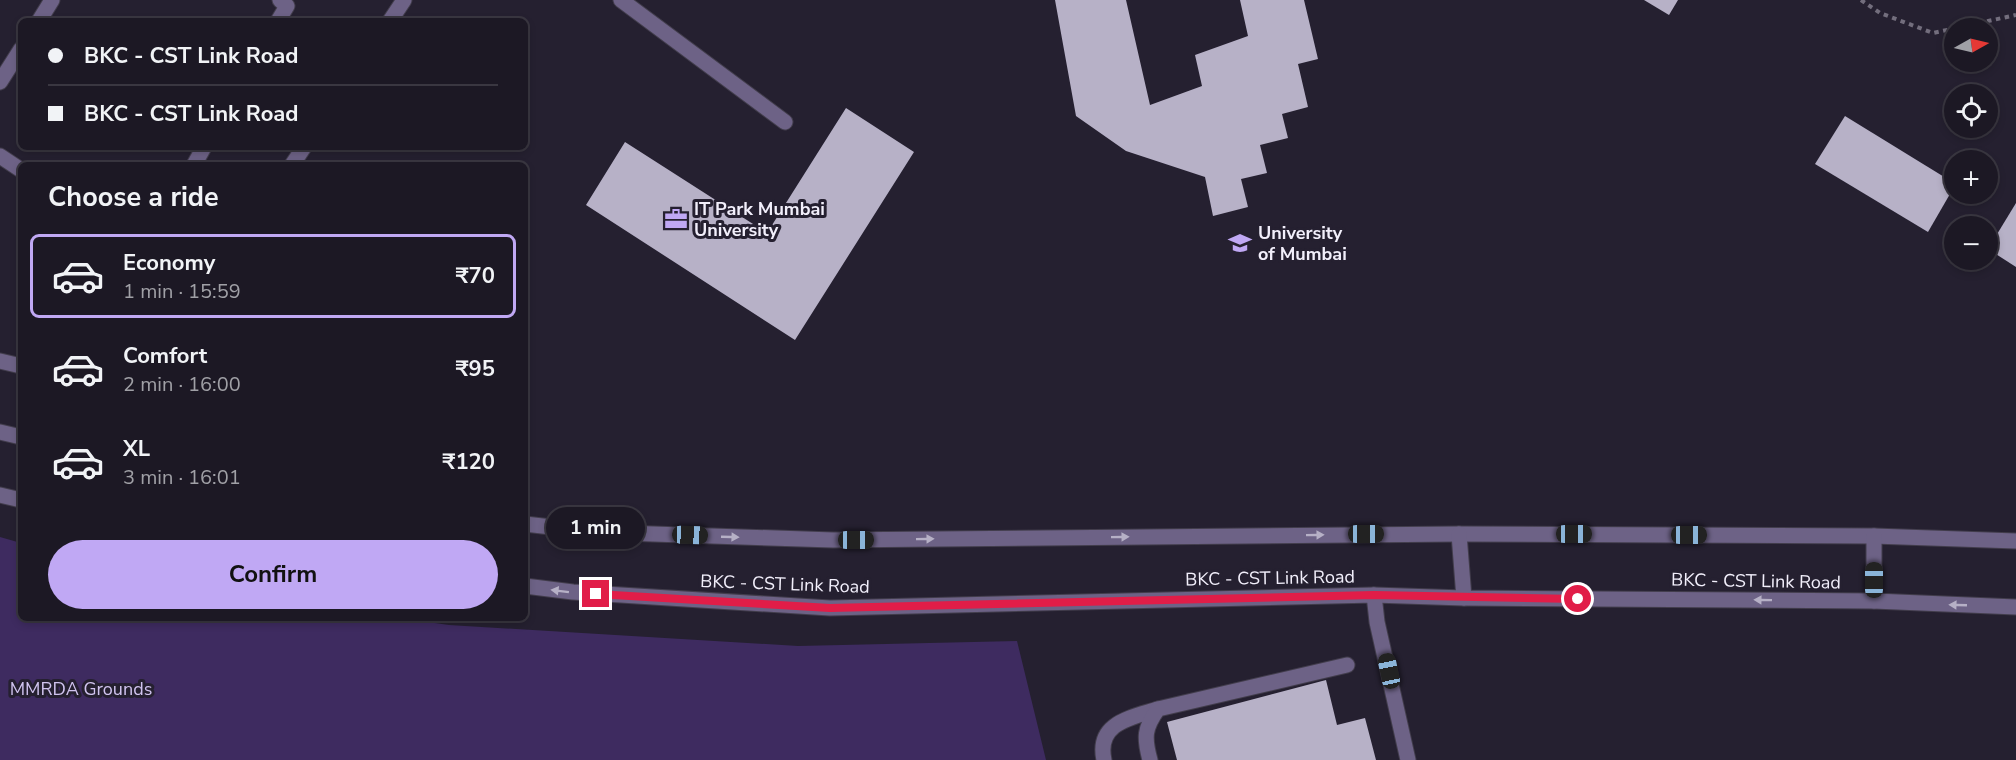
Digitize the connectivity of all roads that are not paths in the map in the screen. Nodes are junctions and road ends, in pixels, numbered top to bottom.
1 (52, 0) edge
2 (280, 0) edge
3 (404, 0) edge
4 (621, 0) edge
5 (41, 18) edge
6 (280, 18) edge
7 (392, 18) edge
8 (18, 54) edge
9 (0, 82) edge
10 (785, 122) dead end
11 (0, 156) edge
12 (18, 168) edge
13 (0, 361) edge
14 (18, 365) edge
15 (0, 432) edge
16 (18, 436) edge
17 (0, 495) edge
18 (18, 499) edge
19 (528, 524) edge
20 (1459, 534) junction
21 (1874, 536) junction
22 (2016, 541) edge
23 (528, 586) edge
24 (1374, 595) junction
25 (1464, 598) junction
26 (1874, 602) junction
27 (2016, 607) edge
28 (1347, 665) dead end
29 (1158, 709) junction
30 (1104, 760) edge
31 (1150, 760) edge
32 (1408, 760) edge

1 - 5 street
2 - 6 street
3 - 7 street
4 - 10 street
8 - 9 street
11 - 12 street
13 - 14 street
15 - 16 street
17 - 18 street
19 -> 20 street
20 - 21 street
20 - 25 street
21 - 22 street
21 - 26 street
24 -> 23 street, BKC - CST Link Road
24 - 25 street, BKC - CST Link Road
24 - 32 street
26 -> 25 street, BKC - CST Link Road
27 -> 26 street, BKC - CST Link Road
28 - 29 street
29 - 30 street
29 - 31 street

